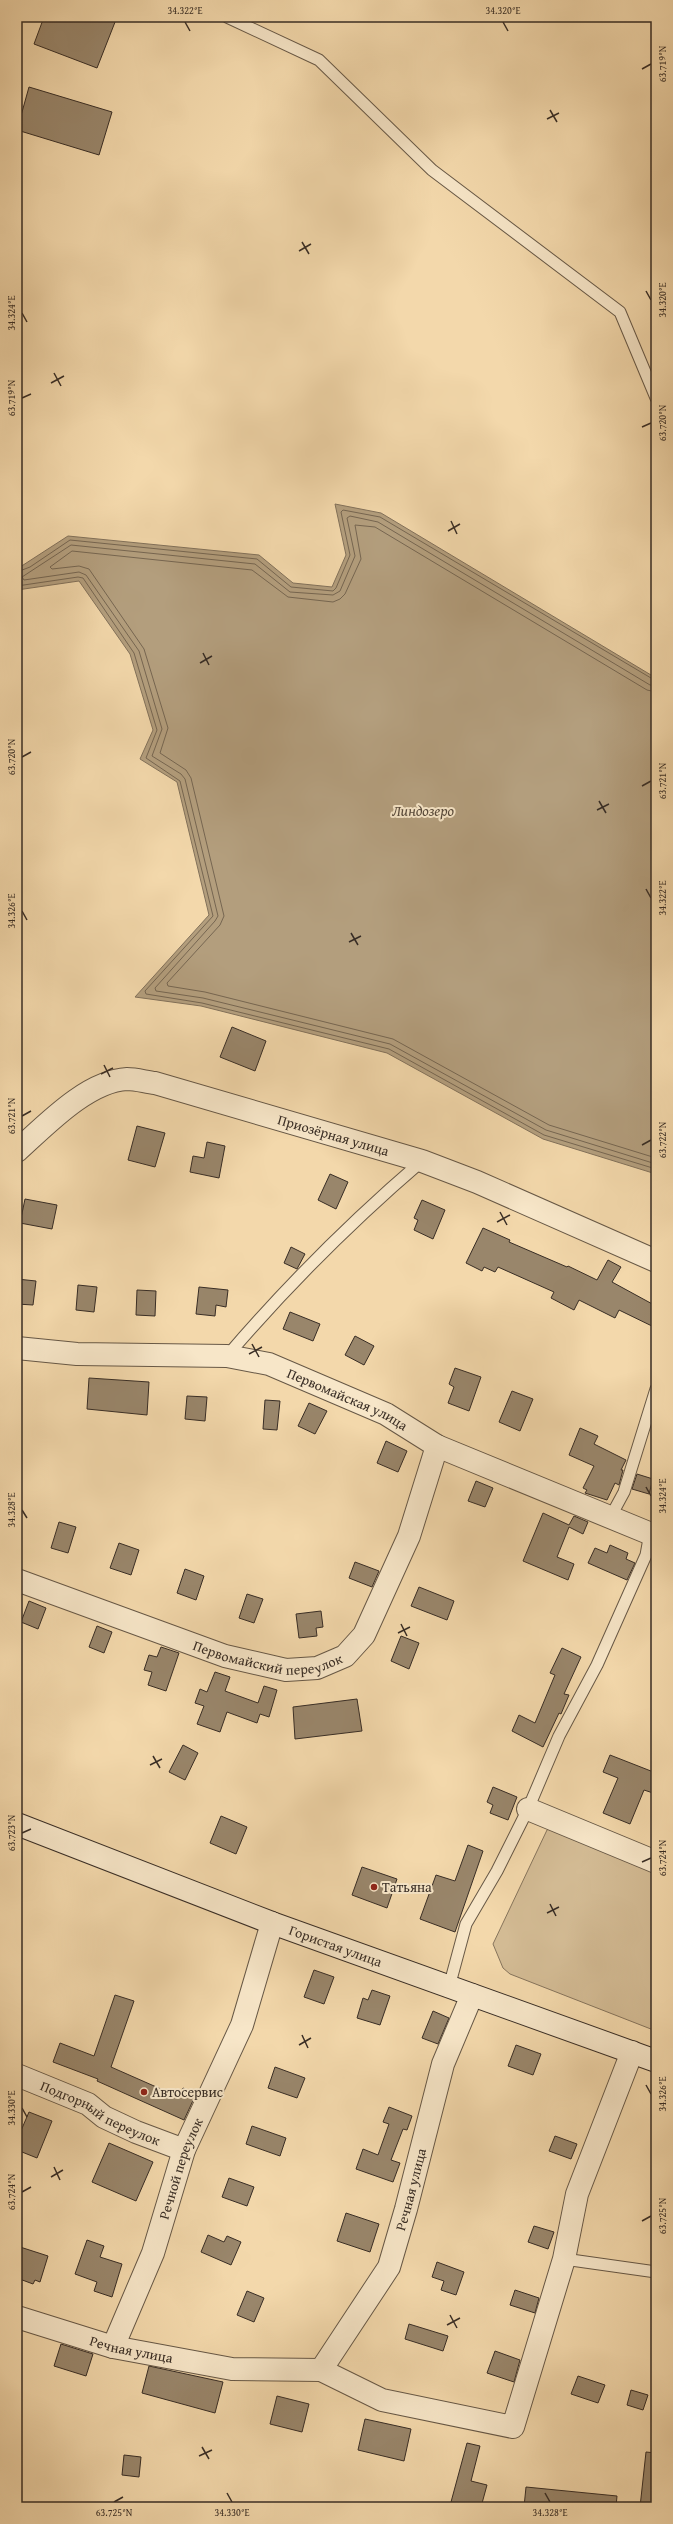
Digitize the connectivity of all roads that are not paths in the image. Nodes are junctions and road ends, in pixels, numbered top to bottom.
1 (227, 17) edge
2 (656, 398) edge
3 (17, 1151) edge
4 (422, 1161) junction
5 (656, 1261) edge
6 (17, 1348) edge
7 (227, 1356) junction
8 (656, 1389) edge
9 (437, 1446) junction
10 (611, 1516) junction
11 (653, 1535) edge
12 (17, 1580) edge
13 (528, 1809) junction
14 (17, 1824) edge
15 (656, 1862) edge
16 (272, 1923) junction
17 (449, 1987) junction
18 (472, 1996) junction
19 (632, 2052) junction
20 (656, 2061) edge
21 (17, 2075) edge
22 (184, 2150) junction
23 (564, 2259) junction
24 (656, 2272) edge
25 (17, 2317) edge
26 (113, 2347) junction
27 (321, 2370) junction

1 - 2 lane
3 - 4 street, Приозёрная улица
4 - 5 street, Приозёрная улица
4 - 7 lane
6 - 7 street, Первомайская улица
7 - 9 street, Первомайская улица
8 - 10 lane
9 - 10 street, Первомайская улица
9 - 12 street, Первомайский переулок
10 - 11 street, Первомайская улица
11 - 13 lane
13 - 15 street
13 - 17 lane
14 - 16 street, Гористая улица
16 - 17 street, Гористая улица
16 - 22 street, Речной переулок
17 - 18 street, Гористая улица
18 - 19 street, Гористая улица
18 - 27 street, Речная улица
19 - 20 street, Гористая улица
19 - 23 street, Речная улица
21 - 22 street, Подгорный переулок
22 - 26 street, Речной переулок
23 - 24 lane
23 - 27 street, Речная улица
25 - 26 street, Речная улица
26 - 27 street, Речная улица

